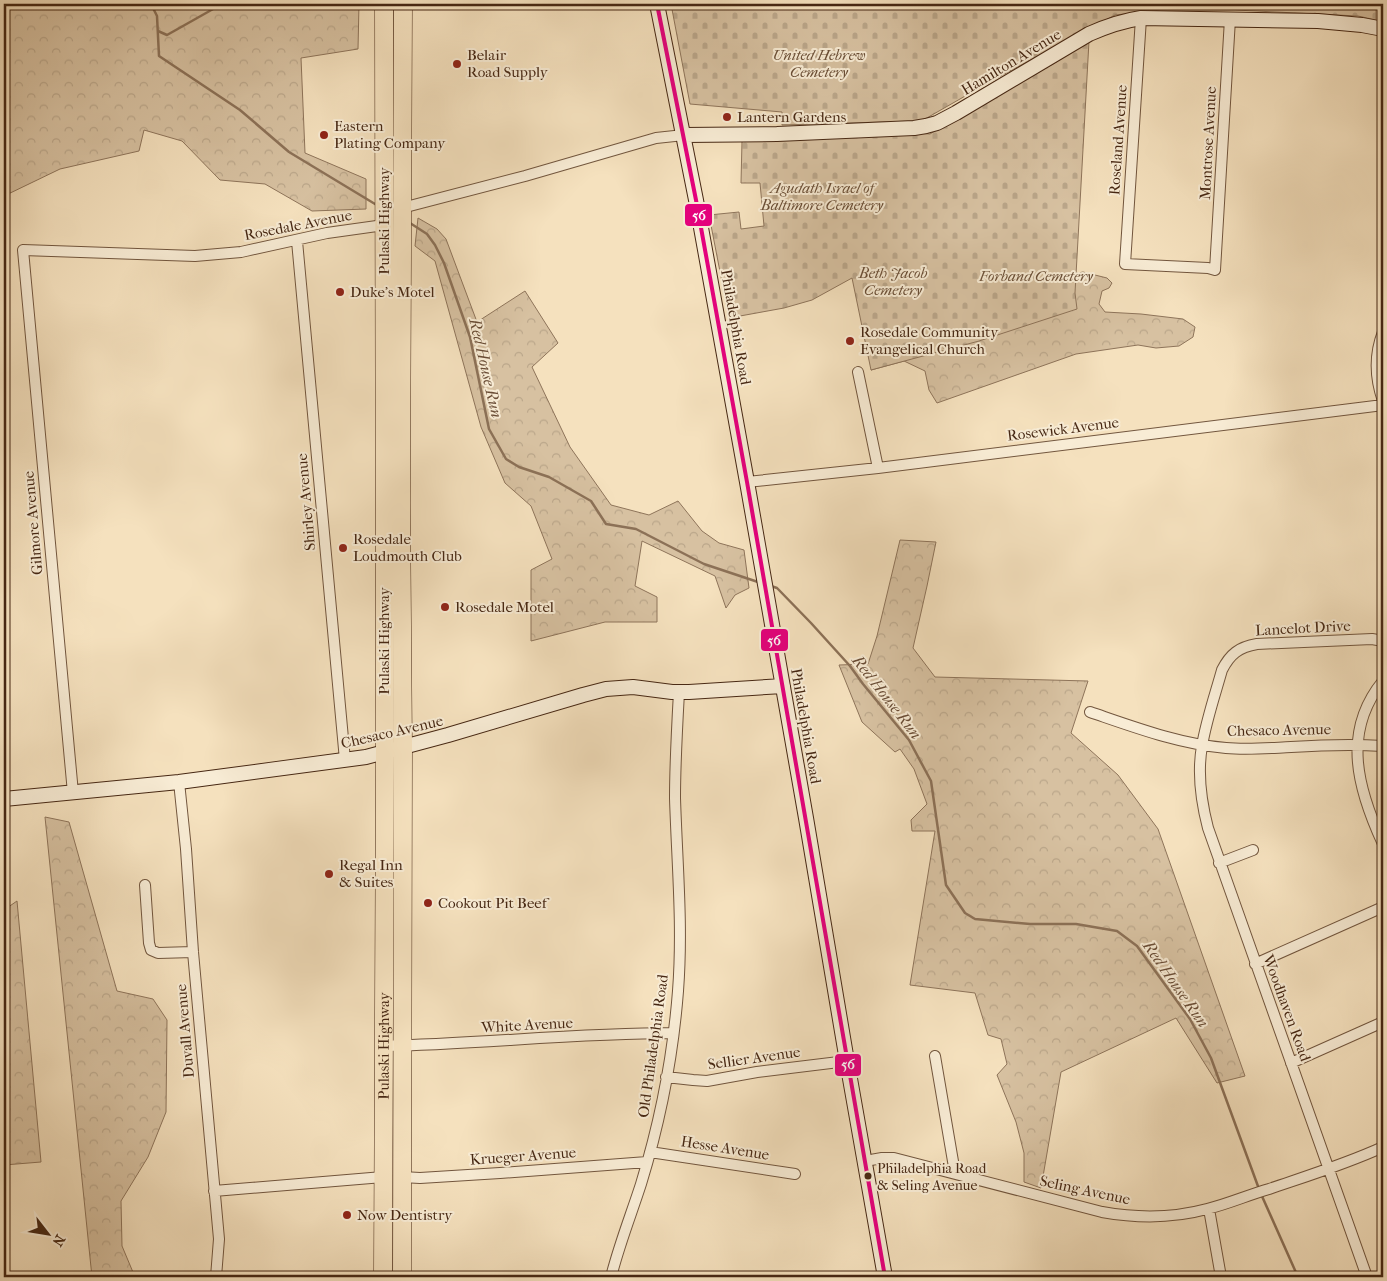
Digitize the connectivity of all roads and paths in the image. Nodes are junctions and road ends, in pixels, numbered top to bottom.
1 (384, 4) edge
2 (403, 4) edge
3 (657, 4) edge
4 (1141, 18) junction
5 (1230, 19) junction
6 (1383, 29) edge
7 (684, 135) junction
8 (402, 208) junction
9 (384, 225) junction
10 (297, 241) junction
11 (23, 250) joint
12 (1215, 270) joint
13 (1383, 332) edge
14 (858, 372) dead end
15 (1383, 403) edge
16 (878, 468) junction
17 (747, 482) junction
18 (1383, 641) edge
19 (1383, 681) edge
20 (783, 686) junction
21 (679, 692) junction
22 (1090, 712) dead end
23 (1202, 745) junction
24 (1358, 745) junction
25 (1383, 746) edge
26 (403, 748) junction
27 (385, 752) junction
28 (346, 760) junction
29 (179, 782) junction
30 (69, 793) junction
31 (4, 799) edge
32 (1383, 844) edge
33 (1254, 850) dead end
34 (1219, 863) junction
35 (145, 885) dead end
36 (1383, 907) edge
37 (194, 952) junction
38 (1255, 964) junction
39 (1383, 1022) edge
40 (673, 1033) junction
41 (402, 1045) junction
42 (383, 1046) junction
43 (936, 1056) dead end
44 (847, 1061) junction
45 (1291, 1064) junction
46 (666, 1077) junction
47 (1383, 1147) edge
48 (649, 1157) junction
49 (864, 1161) junction
50 (1328, 1169) junction
51 (955, 1173) junction
52 (795, 1174) dead end
53 (383, 1177) junction
54 (402, 1177) junction
55 (214, 1191) junction
56 (1209, 1209) junction
57 (216, 1277) edge
58 (383, 1277) edge
59 (402, 1277) edge
60 (612, 1277) edge
61 (886, 1277) edge
62 (1221, 1277) edge
63 (1367, 1277) edge

1 - 9 highway, Pulaski Highway
2 - 8 highway, Pulaski Highway
3 - 7 street, Philadelphia Road
4 - 5 street, Hamilton Avenue
4 - 7 street, Hamilton Avenue
4 - 12 street, Roseland Avenue
5 - 6 street, Hamilton Avenue
5 - 12 street, Montrose Avenue
7 - 8 street
7 - 17 street, Philadelphia Road
8 - 9 street
8 - 26 highway, Pulaski Highway
9 - 10 street, Rosedale Avenue
9 - 27 highway, Pulaski Highway
10 - 11 street, Rosedale Avenue
10 - 28 street, Shirley Avenue
11 - 30 street, Gilmore Avenue
13 - 15 street
14 - 16 street
15 - 16 street, Rosewick Avenue
16 - 17 street, Rosewick Avenue
17 - 20 street, Philadelphia Road
18 - 23 street, Lancelot Drive
19 - 24 street
20 - 21 street, Chesaco Avenue
20 - 44 street, Philadelphia Road
21 - 26 street, Chesaco Avenue
21 - 40 street, Old Philadelphia Road
22 - 23 street, Chesaco Avenue
23 - 24 street, Chesaco Avenue
23 - 34 street, Woodhaven Road
24 - 25 street, Chesaco Avenue
24 - 32 street
26 - 27 street, Chesaco Avenue
26 - 41 highway, Pulaski Highway
27 - 28 street, Chesaco Avenue
27 - 42 highway, Pulaski Highway
28 - 29 street, Chesaco Avenue
29 - 30 street, Chesaco Avenue
29 - 37 street, Duvall Avenue
30 - 31 street, Chesaco Avenue
33 - 34 street
34 - 38 street, Woodhaven Road
35 - 37 street
36 - 38 street
37 - 55 street, Duvall Avenue
38 - 45 street, Woodhaven Road
39 - 45 street
40 - 41 street, White Avenue
40 - 46 street, Old Philadelphia Road
41 - 42 street, White Avenue
41 - 54 highway, Pulaski Highway
42 - 53 highway, Pulaski Highway
43 - 51 street
44 - 46 street, Sellier Avenue
44 - 49 street, Philadelphia Road
45 - 50 street, Woodhaven Road
46 - 48 street, Old Philadelphia Road
47 - 50 street, Seling Avenue
48 - 52 street, Hesse Avenue
48 - 54 street, Krueger Avenue
48 - 60 street, Old Philadelphia Road
49 - 51 street, Seling Avenue
49 - 61 street, Philadelphia Road
50 - 56 street, Seling Avenue
50 - 63 street, Woodhaven Road
51 - 56 street, Seling Avenue
53 - 55 street
53 - 58 highway, Pulaski Highway
54 - 59 highway, Pulaski Highway
55 - 57 street, Duvall Avenue
56 - 62 street

